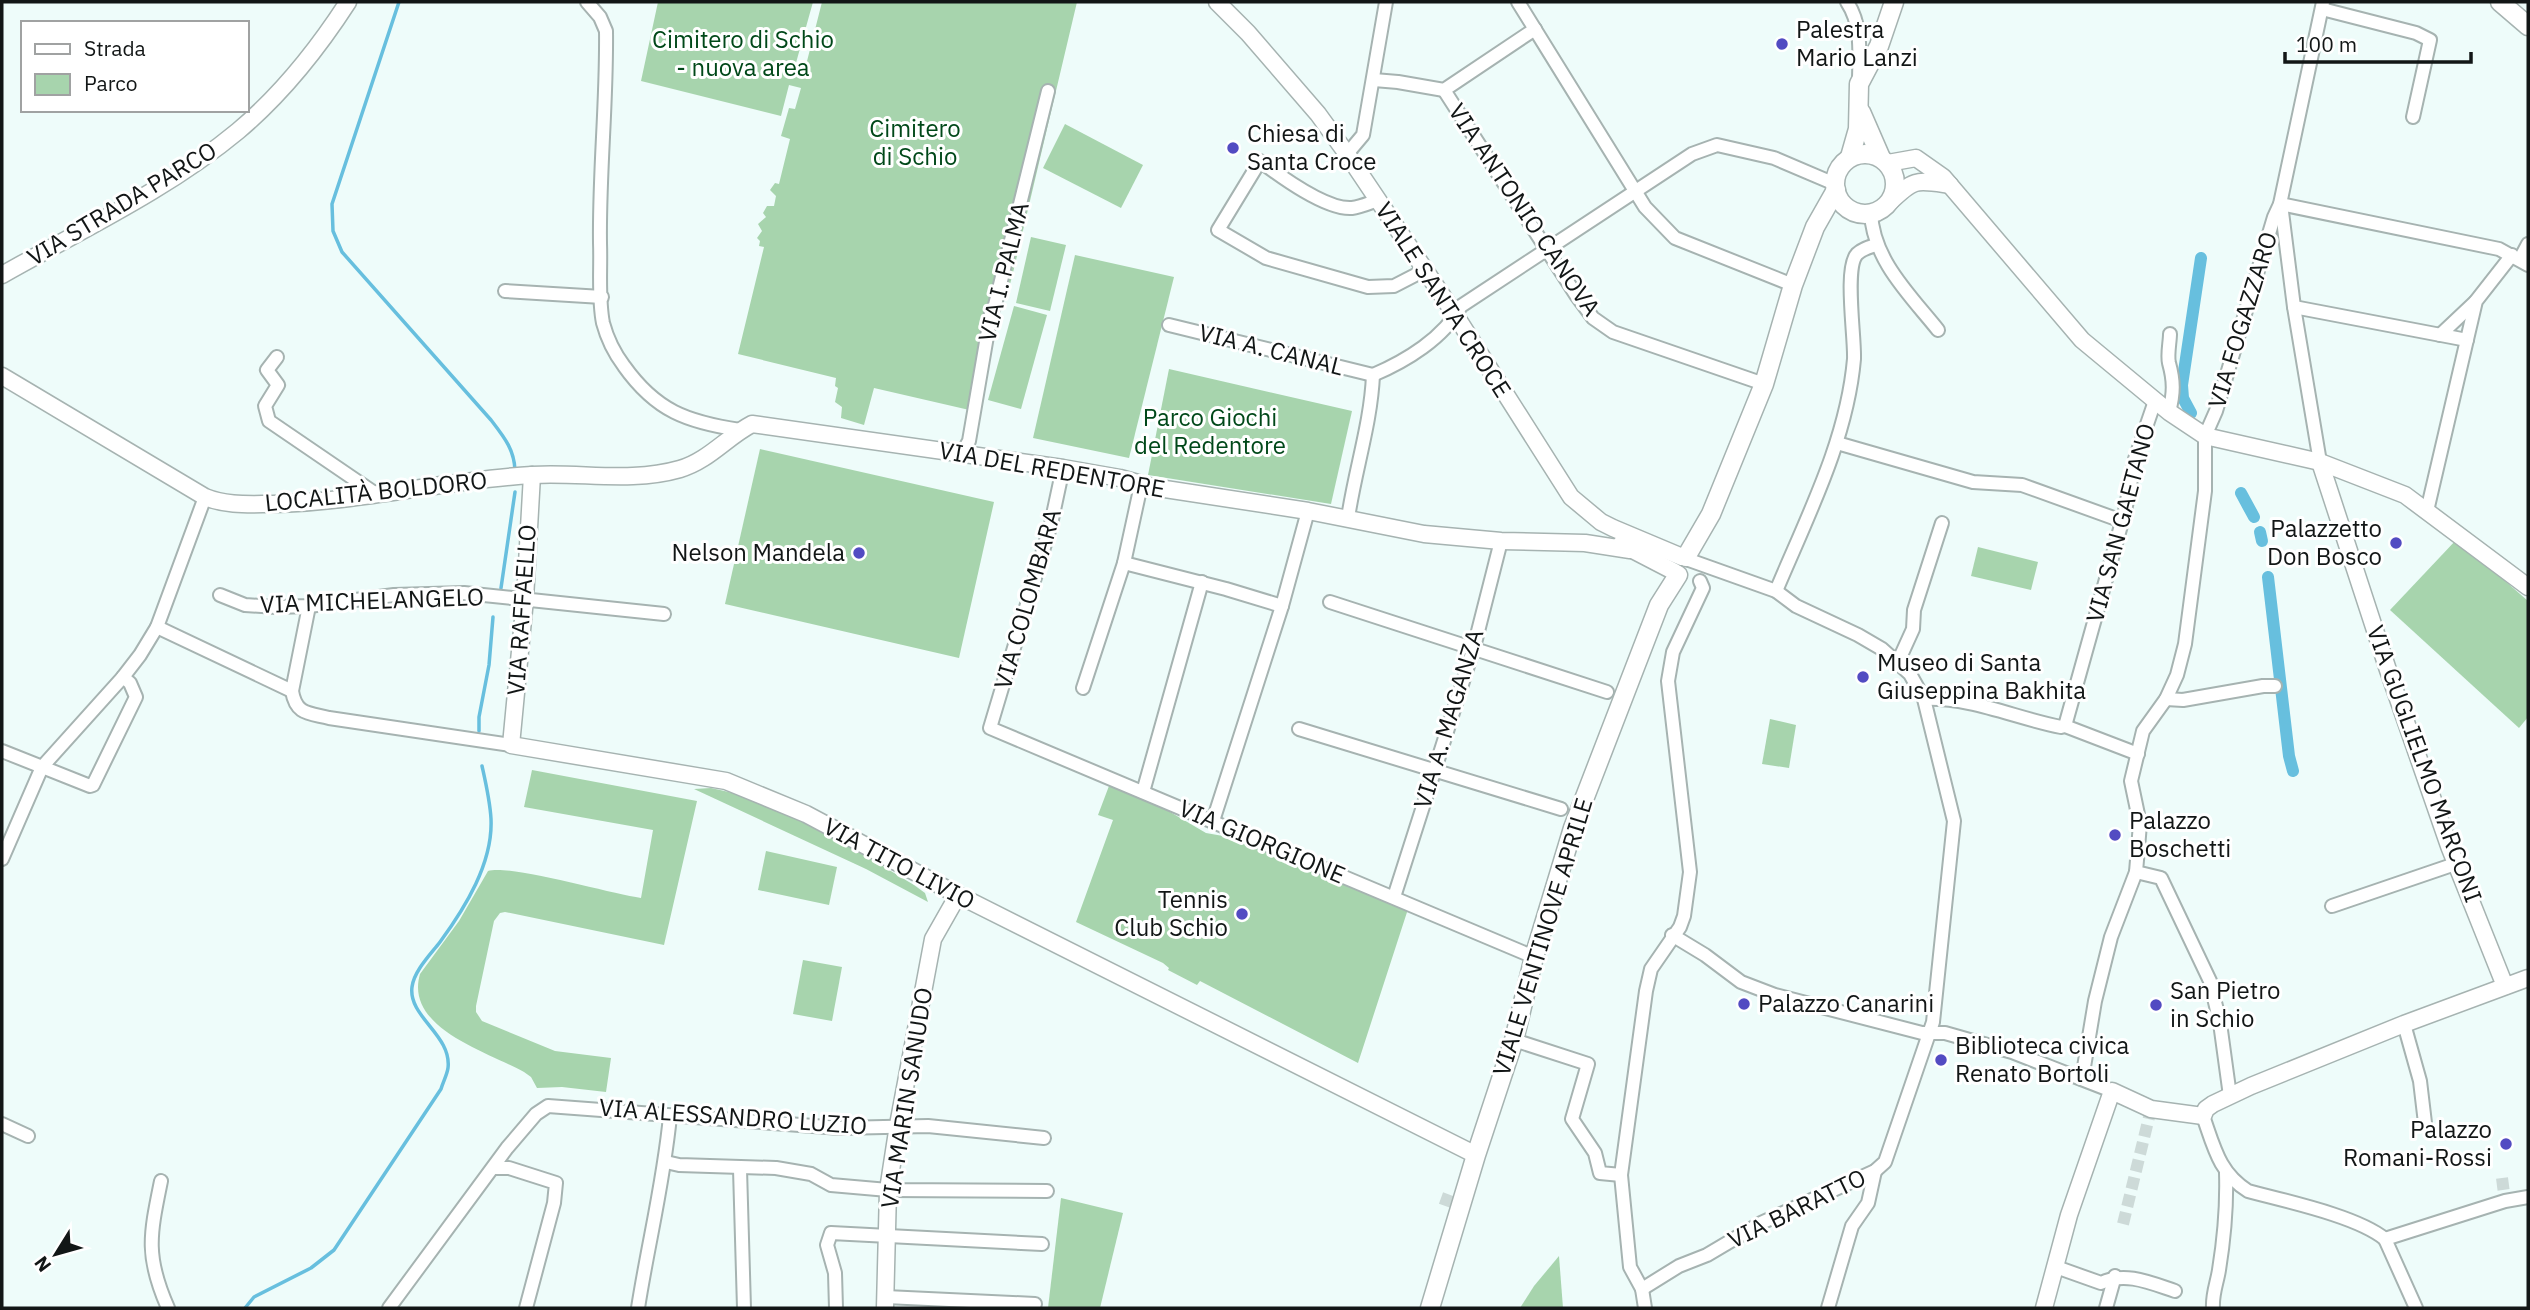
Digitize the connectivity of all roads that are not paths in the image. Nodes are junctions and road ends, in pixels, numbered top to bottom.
1 (348, 2) edge
2 (587, 2) edge
3 (1217, 2) edge
4 (1386, 2) edge
5 (1518, 2) edge
6 (1847, 2) edge
7 (1894, 2) edge
8 (2500, 2) edge
9 (2322, 5) edge
10 (2528, 26) edge
11 (1535, 29) junction
12 (1374, 80) junction
13 (1859, 84) junction
14 (1444, 90) junction
15 (1048, 91) dead end
16 (1859, 105) junction
17 (2413, 117) dead end
18 (1347, 153) junction
19 (1850, 157) junction
20 (1884, 160) junction
21 (1921, 160) junction
22 (1920, 181) junction
23 (1950, 185) junction
24 (1835, 187) junction
25 (1636, 192) junction
26 (1378, 200) junction
27 (1889, 202) junction
28 (2280, 204) junction
29 (1848, 208) junction
30 (1871, 213) junction
31 (1818, 223) junction
32 (2528, 244) edge
33 (1876, 245) junction
34 (1546, 250) junction
35 (2520, 260) edge
36 (1425, 270) junction
37 (2, 275) edge
38 (1793, 285) junction
39 (505, 291) dead end
40 (602, 297) junction
41 (2476, 302) junction
42 (2294, 307) junction
43 (1456, 316) junction
44 (1169, 325) dead end
45 (1938, 330) dead end
46 (2170, 334) dead end
47 (2440, 335) junction
48 (2467, 340) junction
49 (277, 357) dead end
50 (1373, 374) junction
51 (2, 376) edge
52 (1764, 384) junction
53 (2155, 401) junction
54 (2169, 412) junction
55 (740, 430) junction
56 (2206, 436) junction
57 (1837, 443) junction
58 (962, 453) junction
59 (2320, 462) junction
60 (1063, 468) junction
61 (526, 476) junction
62 (2360, 477) junction
63 (1141, 485) junction
64 (376, 494) junction
65 (205, 498) junction
66 (1308, 511) junction
67 (2427, 511) junction
68 (1348, 518) junction
69 (2122, 521) junction
70 (1942, 523) dead end
71 (1608, 530) junction
72 (1501, 541) junction
73 (2346, 541) junction
74 (1585, 543) junction
75 (1630, 550) junction
76 (1124, 563) junction
77 (1682, 564) junction
78 (1700, 580) dead end
79 (1202, 582) junction
80 (2528, 587) edge
81 (1776, 591) junction
82 (220, 595) dead end
83 (525, 599) junction
84 (1330, 602) dead end
85 (309, 606) junction
86 (1282, 606) junction
87 (664, 614) dead end
88 (158, 627) junction
89 (1474, 648) junction
90 (1898, 662) junction
91 (123, 677) junction
92 (2276, 686) dead end
93 (1083, 688) dead end
94 (292, 691) junction
95 (1607, 692) dead end
96 (1924, 699) junction
97 (2166, 699) junction
98 (2065, 726) junction
99 (990, 728) joint
100 (1299, 729) dead end
101 (511, 745) junction
102 (2, 751) edge
103 (2138, 754) junction
104 (42, 767) junction
105 (1433, 770) junction
106 (1143, 792) junction
107 (1561, 809) dead end
108 (1213, 821) junction
109 (2, 859) edge
110 (2458, 863) junction
111 (2136, 872) junction
112 (958, 895) junction
113 (1394, 897) junction
114 (2332, 906) dead end
115 (1672, 935) junction
116 (1534, 957) junction
117 (2528, 978) edge
118 (2505, 986) junction
119 (2404, 1024) junction
120 (1930, 1034) junction
121 (1521, 1042) junction
122 (2082, 1079) junction
123 (2112, 1091) junction
124 (2230, 1096) junction
125 (670, 1115) junction
126 (2203, 1116) junction
127 (2425, 1123) dead end
128 (2, 1124) edge
129 (898, 1125) junction
130 (28, 1136) dead end
131 (1044, 1138) dead end
132 (1476, 1155) junction
133 (666, 1163) junction
134 (493, 1168) junction
135 (740, 1168) junction
136 (1875, 1171) junction
137 (2226, 1173) junction
138 (1621, 1175) junction
139 (161, 1181) dead end
140 (888, 1190) junction
141 (1047, 1191) dead end
142 (2528, 1197) edge
143 (887, 1235) junction
144 (2385, 1238) junction
145 (1042, 1244) dead end
146 (2056, 1267) junction
147 (2115, 1276) junction
148 (1642, 1289) junction
149 (2175, 1291) dead end
150 (886, 1303) edge
151 (1035, 1304) dead end
152 (168, 1308) edge
153 (389, 1308) edge
154 (526, 1308) edge
155 (638, 1308) edge
156 (744, 1308) edge
157 (836, 1308) edge
158 (1430, 1308) edge
159 (1645, 1308) edge
160 (1828, 1308) edge
161 (2044, 1308) edge
162 (2106, 1308) edge
163 (2213, 1308) edge
164 (2416, 1308) edge

1 - 37 street, VIA STRADA PARCO
2 - 40 street
3 - 18 street, VIALE SANTA CROCE
4 - 12 street
5 - 11 street
6 - 13 street
7 - 13 main road
8 - 10 main road
9 - 17 street
9 - 28 street
11 - 14 street
11 - 25 street
12 - 14 street
12 - 18 street
13 - 16 main road
14 - 34 street, VIA ANTONIO CANOVA
15 - 58 street, VIA I. PALMA
16 - 19 main road
16 - 20 main road
18 - 26 street, VIALE SANTA CROCE
19 - 20 main road
19 - 24 main road
20 - 21 street
20 - 27 main road
21 - 22 street
21 - 23 street
22 - 23 street
22 - 27 street
23 - 53 street
24 - 25 street
24 - 29 main road
24 - 31 main road, VIALE VENTINOVE APRILE
25 - 34 street
25 - 38 street
26 - 36 street, VIALE SANTA CROCE
26 - 36 street
27 - 30 main road
28 - 35 street
28 - 42 street
28 - 56 street, VIA FOGAZZARO
29 - 30 main road
29 - 31 main road
30 - 33 street
31 - 38 main road, VIALE VENTINOVE APRILE
32 - 35 street
33 - 45 street
33 - 57 street
34 - 43 street
34 - 52 street, VIA ANTONIO CANOVA
35 - 41 street
36 - 43 street, VIALE SANTA CROCE
38 - 52 main road, VIALE VENTINOVE APRILE
39 - 40 street
40 - 55 street
41 - 47 street
41 - 48 street
42 - 47 street
42 - 59 street
43 - 50 street
43 - 71 street, VIALE SANTA CROCE
44 - 50 street, VIA A. CANAL
46 - 54 street
47 - 48 street
48 - 67 street
49 - 64 street
50 - 68 street
51 - 65 street, LOCALITÀ BOLDORO
52 - 77 main road, VIALE VENTINOVE APRILE
53 - 54 street
53 - 69 street, VIA SAN GAETANO
54 - 56 street
55 - 58 street, VIA DEL REDENTORE
55 - 61 street
56 - 59 street
56 - 97 street, VIA FOGAZZARO
57 - 69 street
57 - 81 street
58 - 60 street, VIA DEL REDENTORE
59 - 62 street
59 - 73 street, VIA GUGLIELMO MARCONI
60 - 63 street, VIA DEL REDENTORE
60 - 99 street, VIA COLOMBARA
61 - 64 street, LOCALITÀ BOLDORO
61 - 83 street, VIA RAFFAELLO
62 - 67 street
62 - 73 street, VIA GUGLIELMO MARCONI
63 - 66 street, VIA DEL REDENTORE
63 - 76 street
64 - 65 street, LOCALITÀ BOLDORO
65 - 88 street
66 - 68 street, VIA DEL REDENTORE
66 - 86 street
67 - 80 street
68 - 72 street, VIA DEL REDENTORE
69 - 98 street, VIA SAN GAETANO
70 - 90 street
71 - 74 street
71 - 75 street, VIALE SANTA CROCE
71 - 77 street, VIALE SANTA CROCE
72 - 74 street, VIA DEL REDENTORE
72 - 89 street, VIA A. MAGANZA
73 - 110 street, VIA GUGLIELMO MARCONI
74 - 75 street, VIA DEL REDENTORE
75 - 77 street, VIALE SANTA CROCE
76 - 79 street
76 - 93 street
77 - 81 street, VIA BARATTO
77 - 116 main road, VIALE VENTINOVE APRILE
78 - 115 street
79 - 86 street
79 - 106 street
81 - 90 street, VIA BARATTO
82 - 85 street, VIA MICHELANGELO
83 - 85 street, VIA MICHELANGELO
83 - 87 street, VIA MICHELANGELO
83 - 101 street, VIA RAFFAELLO
84 - 89 street
85 - 94 street
86 - 108 street
88 - 91 street
88 - 94 street
89 - 95 street
89 - 105 street, VIA A. MAGANZA
90 - 96 street, VIA BARATTO
91 - 104 street
91 - 104 street
92 - 97 street
94 - 101 street, VIA TITO LIVIO
96 - 98 street
96 - 120 street, VIA BARATTO
97 - 103 street, VIA FOGAZZARO
98 - 103 street
99 - 106 street, VIA GIORGIONE
100 - 105 street
101 - 112 street, VIA TITO LIVIO
102 - 104 street
103 - 111 street, VIA FOGAZZARO
104 - 109 street
105 - 107 street
105 - 113 street, VIA A. MAGANZA
106 - 108 street, VIA GIORGIONE
108 - 113 street, VIA GIORGIONE
110 - 114 street
110 - 118 street, VIA GUGLIELMO MARCONI
111 - 122 street, VIA FOGAZZARO
111 - 124 street
112 - 129 street, VIA MARIN SANUDO
112 - 132 street, VIA TITO LIVIO
113 - 116 street, VIA GIORGIONE
115 - 120 street
115 - 138 street
116 - 121 main road, VIALE VENTINOVE APRILE
117 - 118 street
118 - 119 street
119 - 124 street
119 - 127 street
120 - 122 street
120 - 136 street, VIA BARATTO
121 - 132 main road, VIALE VENTINOVE APRILE
121 - 138 street, VIALE VENTINOVE APRILE
122 - 123 street
123 - 126 street
123 - 146 street
124 - 126 street
125 - 129 street, VIA ALESSANDRO LUZIO
125 - 133 street
125 - 134 street, VIA ALESSANDRO LUZIO
126 - 137 street
128 - 130 street
129 - 131 street, VIA ALESSANDRO LUZIO
129 - 140 street, VIA MARIN SANUDO
132 - 158 main road, VIALE VENTINOVE APRILE
133 - 135 street
133 - 155 street
134 - 153 street
134 - 154 street
135 - 140 street
135 - 156 street
136 - 148 street, VIA BARATTO
136 - 160 street
137 - 144 street
137 - 163 street
138 - 148 street
139 - 152 street
140 - 141 street
140 - 143 street, VIA MARIN SANUDO
142 - 144 street
143 - 145 street
143 - 150 street, VIA MARIN SANUDO
143 - 157 street
144 - 164 street
146 - 147 street
146 - 161 street
147 - 149 street
147 - 162 street
148 - 159 street
150 - 151 street

